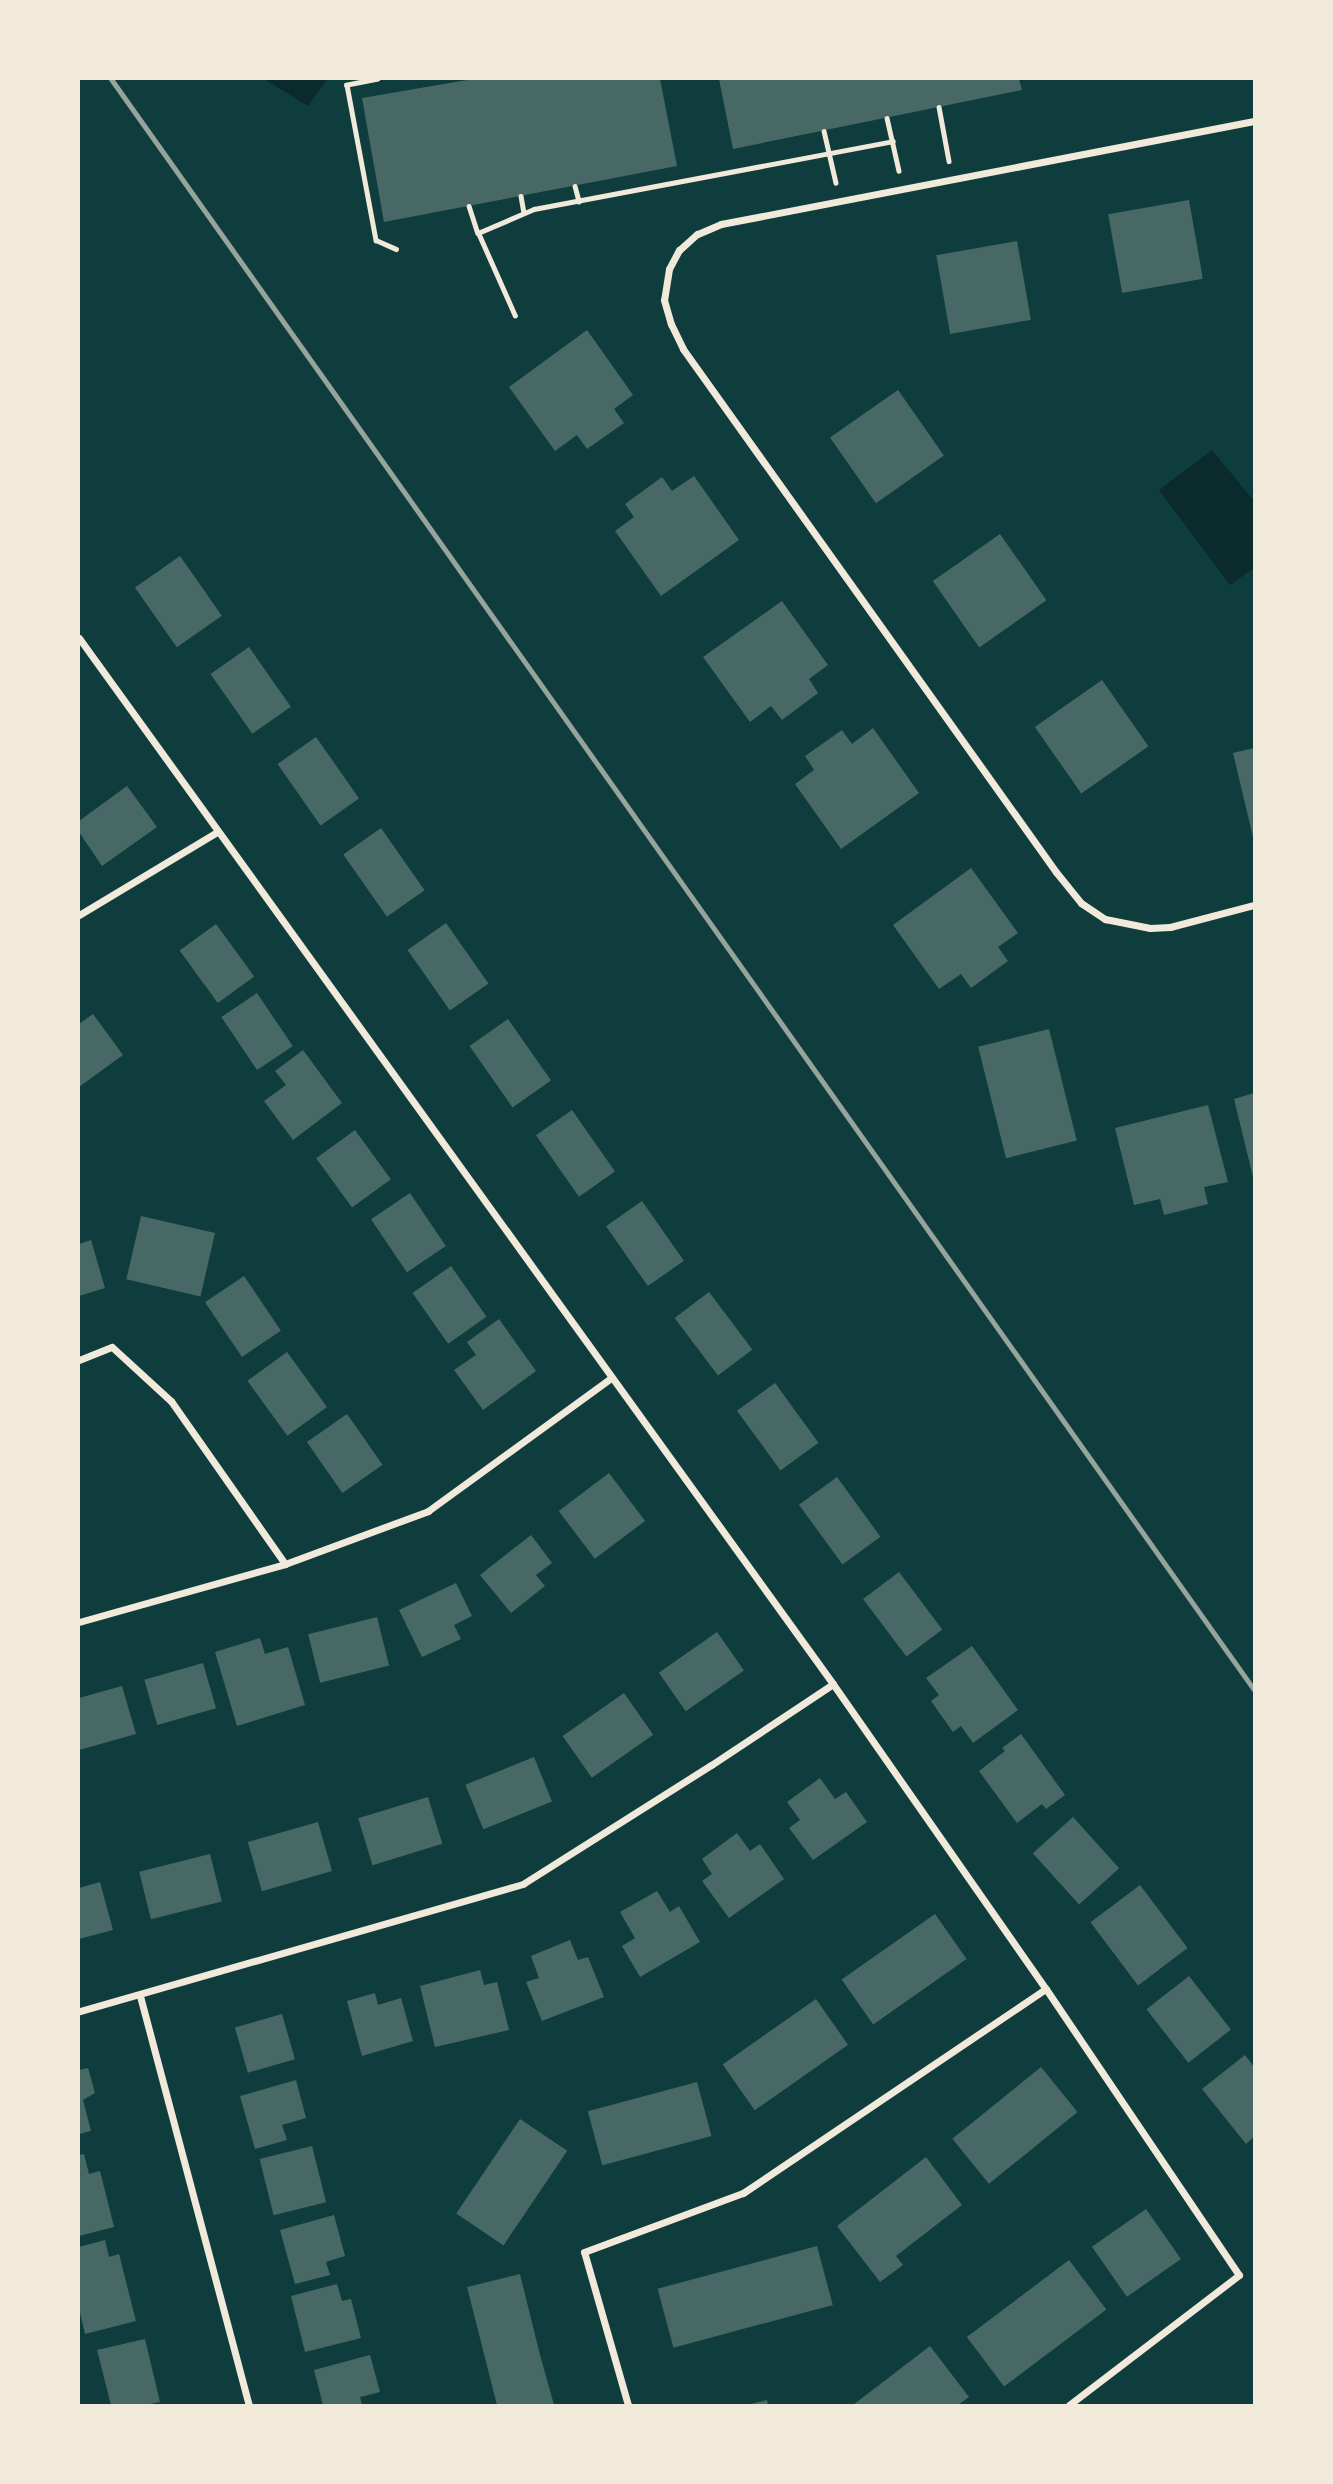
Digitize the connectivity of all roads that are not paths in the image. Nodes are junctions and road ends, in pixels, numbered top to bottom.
1 (1254, 121) edge
2 (79, 638) edge
3 (216, 832) junction
4 (1254, 905) edge
5 (79, 915) edge
6 (79, 1360) edge
7 (611, 1378) junction
8 (285, 1564) junction
9 (79, 1622) edge
10 (833, 1684) junction
11 (1045, 1989) junction
12 (140, 1996) junction
13 (79, 2011) edge
14 (249, 2405) edge
15 (628, 2405) edge
16 (1069, 2405) edge

1 - 4 street
2 - 3 street
3 - 5 street
3 - 7 street
6 - 8 street
7 - 8 street
7 - 10 street
8 - 9 street
10 - 11 street
10 - 12 street
11 - 15 street
11 - 16 street
12 - 13 street
12 - 14 street

